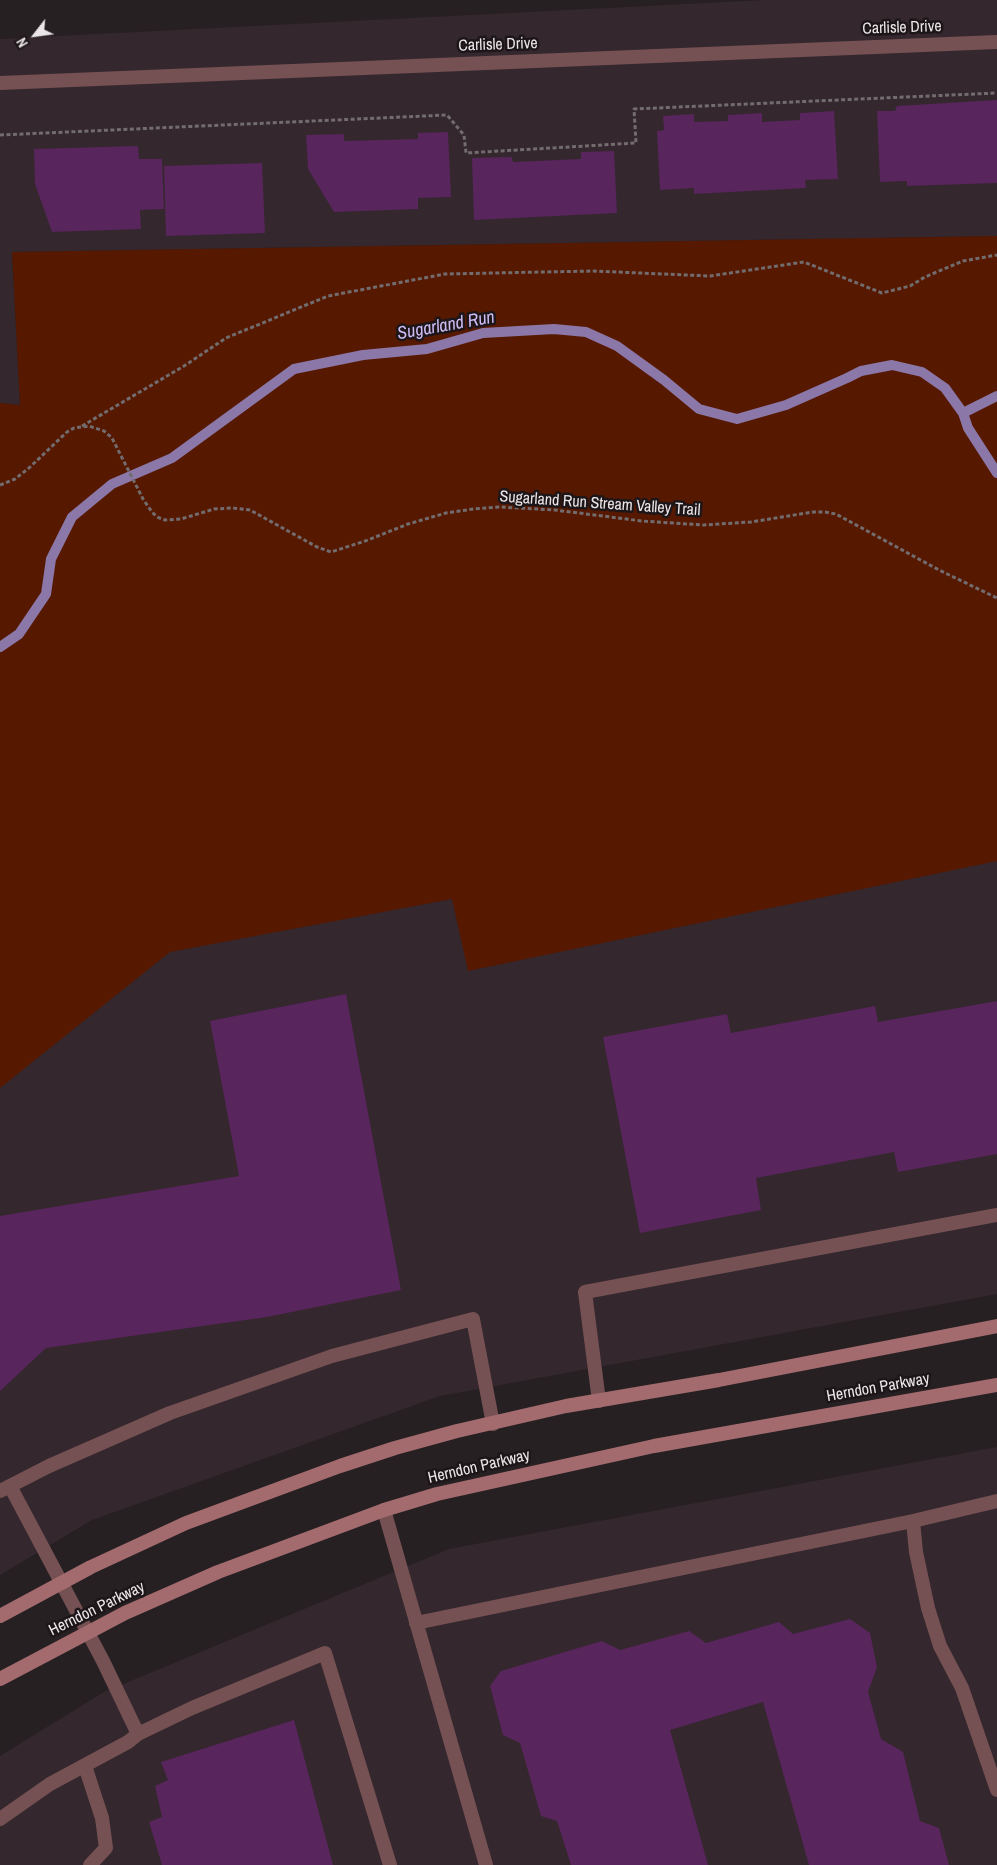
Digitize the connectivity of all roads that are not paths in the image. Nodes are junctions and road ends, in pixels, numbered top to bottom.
1 (997, 42) edge
2 (0, 83) edge
3 (997, 1215) edge
4 (997, 1326) edge
5 (997, 1384) edge
6 (599, 1401) junction
7 (493, 1424) junction
8 (5, 1488) edge
9 (997, 1501) edge
10 (384, 1510) junction
11 (913, 1521) junction
12 (61, 1583) junction
13 (0, 1616) edge
14 (416, 1624) junction
15 (88, 1632) junction
16 (0, 1679) edge
17 (138, 1734) junction
18 (85, 1766) junction
19 (997, 1790) edge
20 (0, 1819) edge
21 (90, 1865) edge
22 (390, 1865) edge
23 (486, 1865) edge

1 - 2 street, Carlisle Drive
3 - 6 street
4 - 6 main road
5 - 10 main road, Herndon Parkway
6 - 7 main road
7 - 8 street
7 - 12 main road
8 - 12 street
9 - 11 street
10 - 14 street
10 - 15 main road, Herndon Parkway
11 - 14 street
11 - 19 street
12 - 13 main road
12 - 15 street
14 - 23 street
15 - 16 main road, Herndon Parkway
15 - 17 street
17 - 18 street
17 - 22 street
18 - 20 street
18 - 21 street

